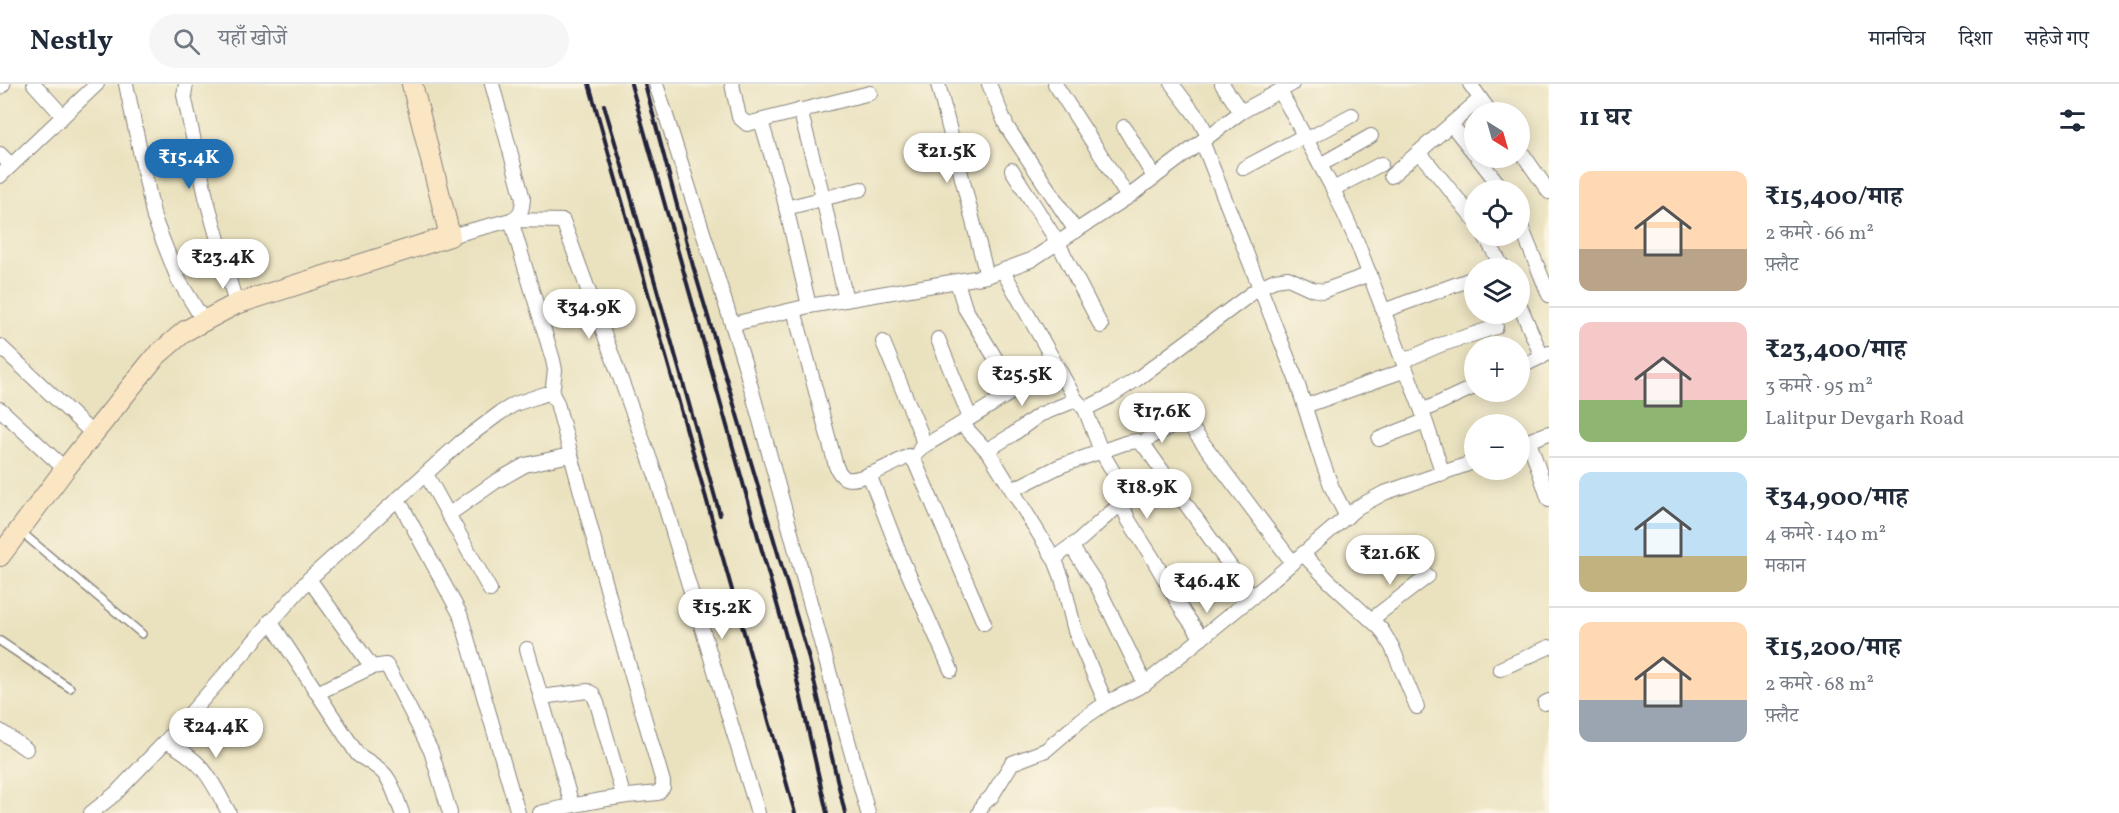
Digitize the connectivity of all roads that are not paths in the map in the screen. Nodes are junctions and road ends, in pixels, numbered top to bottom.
1 (97, 84) edge
2 (126, 84) edge
3 (186, 84) edge
4 (412, 84) edge
5 (492, 84) edge
6 (656, 84) edge
7 (732, 84) edge
8 (938, 84) edge
9 (989, 84) edge
10 (1055, 84) edge
11 (1172, 84) edge
12 (1222, 84) edge
13 (1470, 84) edge
14 (36, 85) edge
15 (1276, 89) edge
16 (870, 93) dead end
17 (1480, 99) junction
18 (1482, 102) edge
19 (800, 110) junction
20 (1241, 112) junction
21 (1352, 115) dead end
22 (63, 116) junction
23 (761, 121) junction
24 (1451, 124) junction
25 (1124, 128) dead end
26 (1371, 136) dead end
27 (1305, 138) junction
28 (1205, 139) junction
29 (1464, 140) edge
30 (1419, 152) junction
31 (0, 154) edge
32 (1381, 164) dead end
33 (1530, 164) edge
34 (11, 165) junction
35 (1320, 165) junction
36 (1244, 168) dead end
37 (1486, 168) edge
38 (1012, 170) dead end
39 (0, 176) edge
40 (1154, 177) junction
41 (1391, 177) dead end
42 (1495, 180) edge
43 (861, 189) dead end
44 (1333, 189) junction
45 (1549, 192) edge
46 (1128, 196) junction
47 (823, 198) junction
48 (1464, 207) edge
49 (786, 208) junction
50 (511, 220) junction
51 (1076, 231) junction
52 (450, 236) junction
53 (1058, 243) junction
54 (1529, 246) edge
55 (1003, 271) junction
56 (1370, 274) junction
57 (987, 276) junction
58 (957, 282) junction
59 (1464, 282) edge
60 (1260, 287) junction
61 (1549, 295) edge
62 (846, 300) junction
63 (236, 304) junction
64 (809, 306) junction
65 (794, 310) junction
66 (1383, 311) junction
67 (203, 320) junction
68 (733, 324) junction
69 (1530, 324) edge
70 (1101, 326) dead end
71 (1496, 327) dead end
72 (939, 339) dead end
73 (883, 342) dead end
74 (0, 346) edge
75 (1546, 355) edge
76 (1530, 362) edge
77 (1404, 365) junction
78 (1056, 366) junction
79 (1014, 389) junction
80 (1464, 393) edge
81 (552, 394) junction
82 (1080, 405) junction
83 (1305, 406) junction
84 (2, 414) edge
85 (1423, 416) junction
86 (966, 421) junction
87 (1549, 433) edge
88 (93, 435) junction
89 (1379, 439) dead end
90 (1530, 441) edge
91 (1141, 444) junction
92 (922, 447) junction
93 (987, 450) junction
94 (1101, 451) junction
95 (570, 455) junction
96 (909, 456) junction
97 (1530, 457) edge
98 (1464, 466) edge
99 (65, 469) junction
100 (426, 474) junction
101 (869, 474) junction
102 (1443, 474) junction
103 (1012, 489) junction
104 (398, 499) junction
105 (1549, 500) edge
106 (1122, 504) junction
107 (448, 515) junction
108 (1347, 517) junction
109 (6, 543) edge
110 (1071, 546) junction
111 (1298, 559) junction
112 (1054, 560) junction
113 (1428, 576) dead end
114 (309, 579) junction
115 (490, 590) dead end
116 (1252, 597) junction
117 (1372, 620) junction
118 (270, 621) junction
119 (984, 623) dead end
120 (142, 634) dead end
121 (1202, 638) junction
122 (0, 641) edge
123 (1549, 648) edge
124 (527, 649) dead end
125 (372, 667) junction
126 (1500, 669) dead end
127 (951, 670) dead end
128 (1145, 684) junction
129 (70, 688) dead end
130 (317, 693) junction
131 (541, 697) junction
132 (1106, 703) junction
133 (1417, 706) dead end
134 (0, 731) edge
135 (166, 741) junction
136 (26, 749) dead end
137 (623, 795) junction
138 (572, 804) junction
139 (91, 813) edge
140 (229, 813) edge
141 (402, 813) edge
142 (450, 813) edge
143 (518, 813) edge
144 (540, 813) edge
145 (758, 813) edge
146 (868, 813) edge
147 (979, 813) edge

1 - 22 street
2 - 67 street
3 - 63 street
4 - 52 main road
5 - 50 street
6 - 68 street
7 - 23 street
8 - 57 street
9 - 51 street
10 - 46 street
11 - 28 street
12 - 20 street
13 - 17 street
14 - 22 street
15 - 20 street
15 - 27 street
16 - 19 street
17 - 18 street
17 - 24 street
19 - 23 street
19 - 47 street
20 - 28 street
21 - 27 street
22 - 34 street
23 - 49 street
24 - 29 street
24 - 30 street
25 - 40 street
26 - 35 street
27 - 35 street
27 - 36 street
28 - 40 street
28 - 60 street
30 - 41 street
30 - 48 street
31 - 34 street
32 - 44 street
33 - 45 street
34 - 39 street
35 - 44 street
37 - 42 street
38 - 53 street
40 - 46 street
43 - 47 street
44 - 56 street
46 - 51 street
47 - 49 street
47 - 62 street
49 - 64 street
50 - 52 street
50 - 81 street
50 - 145 street
51 - 53 street
52 - 63 main road
53 - 55 street
53 - 70 street
54 - 61 street
55 - 57 street
55 - 78 street
56 - 60 street
56 - 66 street
57 - 58 street
58 - 62 street
58 - 79 street
59 - 66 street
60 - 82 street
60 - 83 street
62 - 64 street
63 - 67 main road
64 - 65 street
65 - 68 street
65 - 101 street
66 - 77 street
67 - 88 main road
68 - 146 street
69 - 75 street
71 - 77 street
72 - 86 street
73 - 92 street
74 - 88 street
75 - 76 street
77 - 83 street
77 - 85 street
78 - 79 street
78 - 82 street
79 - 86 street
80 - 85 street
81 - 95 street
81 - 100 street
82 - 93 street
82 - 94 street
83 - 108 street
84 - 99 street
85 - 89 street
85 - 102 street
86 - 92 street
86 - 93 street
87 - 90 street
88 - 99 main road
91 - 94 street
91 - 111 street
91 - 116 street
92 - 96 street
93 - 103 street
94 - 103 street
94 - 106 street
95 - 107 street
95 - 137 street
96 - 101 street
96 - 119 street
97 - 105 street
98 - 102 street
99 - 109 main road
100 - 104 street
100 - 107 street
101 - 127 street
102 - 108 street
103 - 112 street
104 - 114 street
104 - 143 street
106 - 110 street
106 - 121 street
107 - 115 street
108 - 111 street
109 - 120 lane
110 - 112 street
110 - 128 street
111 - 116 street
111 - 117 street
112 - 132 street
113 - 117 street
114 - 118 street
114 - 125 street
116 - 121 street
117 - 133 street
118 - 130 street
118 - 135 street
121 - 128 street
122 - 129 lane
123 - 126 street
124 - 131 street
125 - 130 street
125 - 142 street
128 - 132 street
130 - 141 street
131 - 137 street
131 - 138 street
132 - 147 street
134 - 136 street
135 - 139 street
135 - 140 street
137 - 138 street
138 - 144 street

